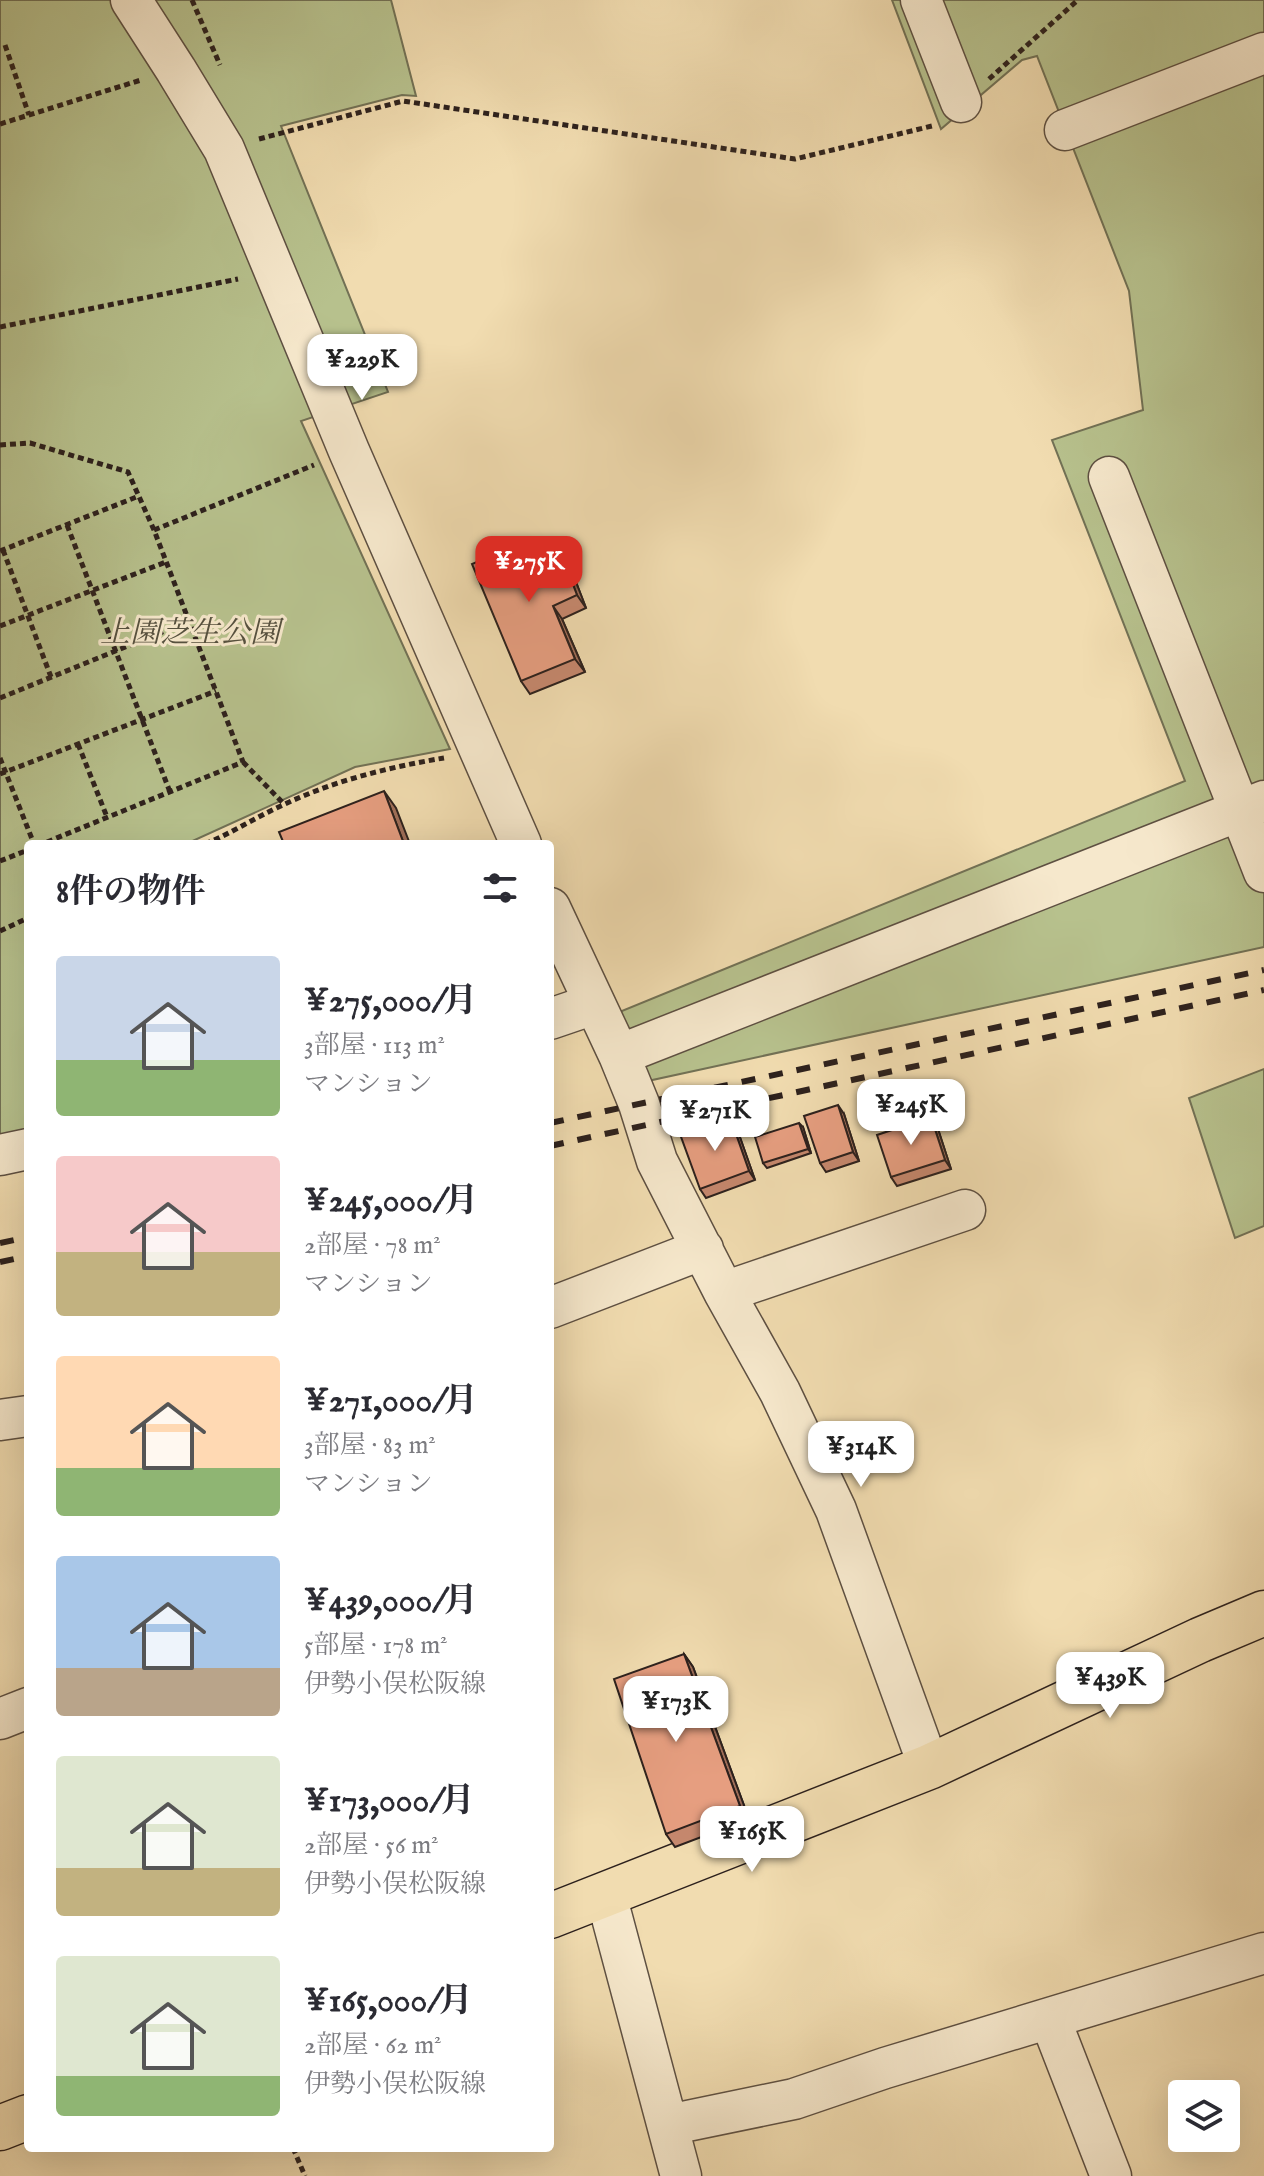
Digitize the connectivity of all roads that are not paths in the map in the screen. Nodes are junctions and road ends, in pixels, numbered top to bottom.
1 (131, 0) edge
2 (921, 0) edge
3 (1264, 53) edge
4 (961, 102) road end
5 (1065, 130) dead end
6 (1109, 477) dead end
7 (1252, 805) edge
8 (519, 840) edge
9 (1264, 872) edge
10 (554, 917) edge
11 (594, 1004) junction
12 (554, 1018) edge
13 (619, 1055) junction
14 (24, 1150) edge
15 (0, 1155) edge
16 (965, 1210) dead end
17 (703, 1249) junction
18 (724, 1292) junction
19 (554, 1306) edge
20 (24, 1417) edge
21 (0, 1420) edge
22 (1264, 1613) edge
23 (24, 1710) edge
24 (0, 1719) edge
25 (929, 1767) junction
26 (606, 1895) junction
27 (554, 1914) edge
28 (1264, 1953) edge
29 (1050, 2019) junction
30 (24, 2119) edge
31 (668, 2125) junction
32 (0, 2128) edge
33 (681, 2176) edge
34 (1111, 2176) edge

1 - 8 street
2 - 4 street
3 - 5 street
6 - 7 street
7 - 9 street
7 - 13 street
10 - 11 street
11 - 12 street
11 - 13 street
13 - 17 street
14 - 15 street
16 - 18 street
17 - 18 street
17 - 19 street
18 - 25 street
20 - 21 street
22 - 25 main road
23 - 24 street
25 - 26 main road
26 - 27 main road
26 - 31 street
28 - 29 street
29 - 31 street
29 - 34 street
30 - 32 main road
31 - 33 street

